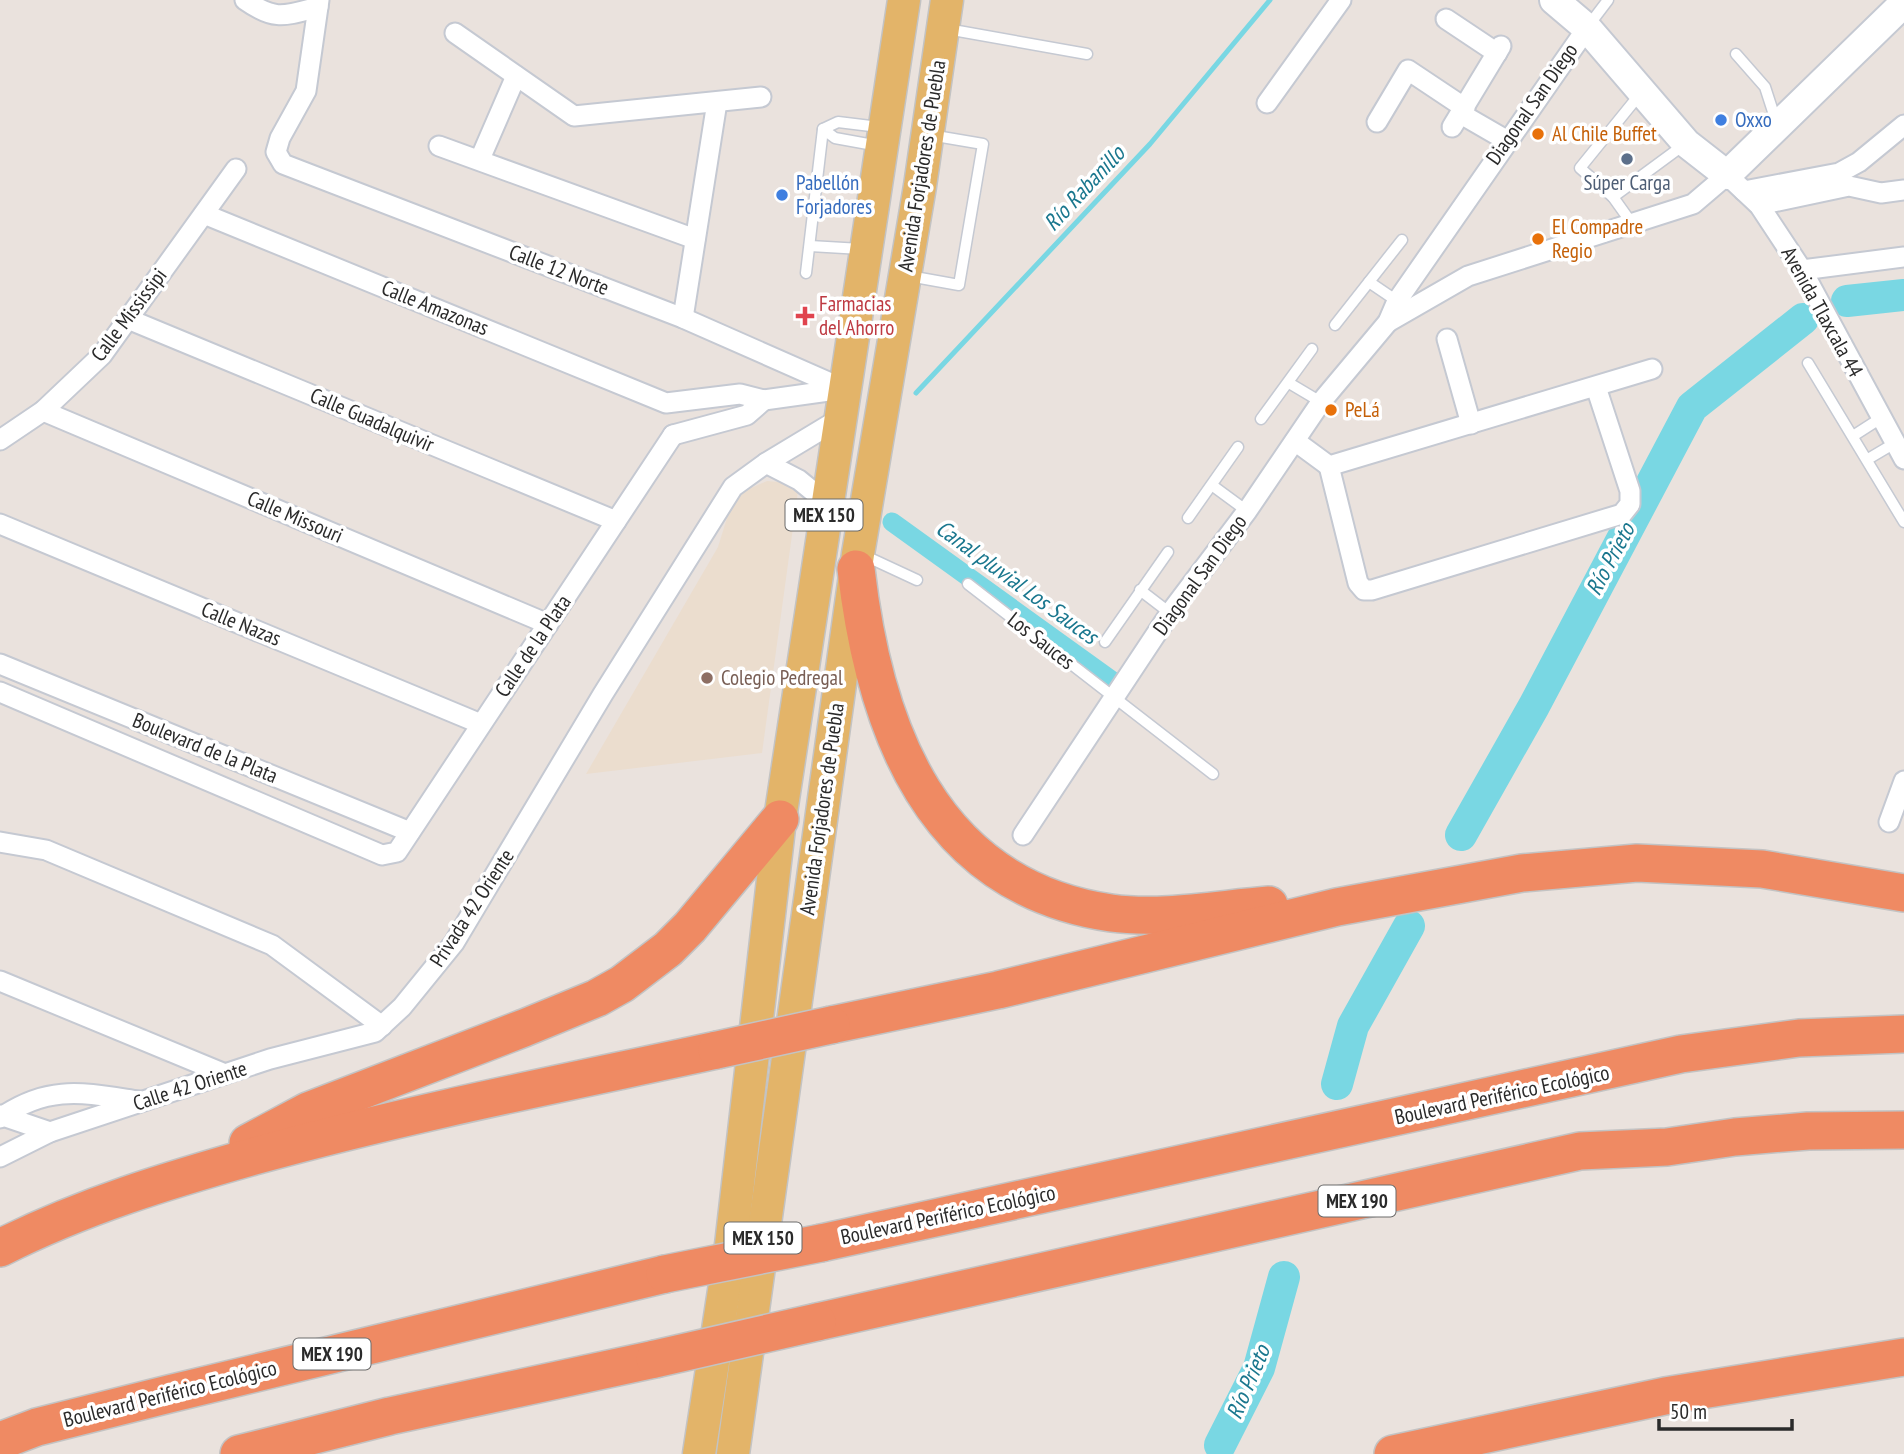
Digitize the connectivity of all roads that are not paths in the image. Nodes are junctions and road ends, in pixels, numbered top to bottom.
1 (245, 0) edge
2 (904, 0) edge
3 (1341, 0) edge
4 (1554, 0) edge
5 (1608, 0) edge
6 (318, 3) edge
7 (1904, 4) edge
8 (945, 14) edge
9 (1446, 19) dead end
10 (1587, 27) junction
11 (455, 33) dead end
12 (1087, 54) dead end
13 (1736, 54) dead end
14 (516, 76) junction
15 (1641, 94) junction
16 (761, 97) dead end
17 (717, 102) junction
18 (1267, 103) dead end
19 (1459, 116) junction
20 (1377, 122) dead end
21 (1779, 125) junction
22 (1904, 125) edge
23 (823, 129) junction
24 (928, 134) junction
25 (882, 137) junction
26 (1506, 140) junction
27 (1686, 143) junction
28 (439, 146) dead end
29 (480, 159) junction
30 (236, 169) dead end
31 (1736, 183) junction
32 (920, 186) junction
33 (1904, 190) edge
34 (1613, 197) junction
35 (1759, 205) junction
36 (204, 214) junction
37 (1633, 225) junction
38 (695, 240) junction
39 (1402, 240) dead end
40 (810, 246) junction
41 (866, 249) junction
42 (1904, 257) edge
43 (1802, 270) junction
44 (806, 273) dead end
45 (905, 276) junction
46 (1368, 282) junction
47 (1397, 301) junction
48 (683, 318) junction
49 (128, 319) junction
50 (1388, 322) junction
51 (1335, 325) dead end
52 (1447, 339) dead end
53 (1312, 349) dead end
54 (1808, 363) dead end
55 (1652, 369) dead end
56 (1289, 383) junction
57 (1596, 387) junction
58 (764, 400) junction
59 (1321, 402) junction
60 (666, 403) junction
61 (842, 404) junction
62 (43, 411) junction
63 (1881, 418) junction
64 (1261, 419) dead end
65 (1471, 424) junction
66 (673, 435) junction
67 (1853, 436) junction
68 (0, 440) edge
69 (1295, 441) junction
70 (1238, 447) dead end
71 (1900, 451) edge
72 (1868, 459) junction
73 (766, 463) junction
74 (1329, 466) junction
75 (1213, 486) junction
76 (826, 502) junction
77 (1247, 511) junction
78 (1188, 518) dead end
79 (616, 521) junction
80 (1904, 522) edge
81 (0, 524) edge
82 (1168, 552) dead end
83 (857, 561) junction
84 (917, 579) dead end
85 (968, 584) dead end
86 (1140, 590) junction
87 (1170, 613) junction
88 (548, 624) junction
89 (1105, 642) dead end
90 (0, 664) edge
91 (0, 692) edge
92 (1114, 697) junction
93 (481, 724) junction
94 (1213, 774) dead end
95 (1904, 781) edge
96 (780, 819) junction
97 (1889, 822) dead end
98 (410, 832) junction
99 (1023, 835) dead end
100 (0, 842) edge
101 (390, 854) joint
102 (1904, 893) edge
103 (1336, 907) junction
104 (0, 981) edge
105 (383, 1026) junction
106 (1904, 1034) edge
107 (225, 1074) junction
108 (144, 1101) junction
109 (1, 1116) edge
110 (1904, 1130) edge
111 (50, 1132) junction
112 (1, 1155) edge
113 (224, 1164) junction
114 (0, 1248) edge
115 (1904, 1357) edge
116 (0, 1441) edge
117 (239, 1454) edge
118 (699, 1454) edge
119 (733, 1454) edge
120 (1393, 1454) edge

1 - 6 street
2 - 25 main road, Avenida Forjadores de Puebla / MEX 150
3 - 18 street
4 - 10 main road
5 - 10 lane
6 - 48 street, Calle 12 Norte
7 - 21 main road
8 - 12 lane
8 - 24 main road, Avenida Forjadores de Puebla / MEX 150
9 - 19 street
10 - 15 main road
10 - 26 street, Diagonal San Diego
11 - 14 street
13 - 21 lane
14 - 17 street
14 - 29 street
15 - 27 main road
15 - 34 lane
16 - 17 street
17 - 38 street
19 - 20 street
19 - 26 street
21 - 31 main road
22 - 31 street
23 - 25 lane
23 - 25 lane
23 - 40 lane
24 - 32 main road, Avenida Forjadores de Puebla / MEX 150
24 - 45 lane
25 - 32 main road
25 - 41 main road, Avenida Forjadores de Puebla / MEX 150
26 - 47 street, Diagonal San Diego
27 - 31 main road
27 - 34 lane
28 - 29 street
29 - 38 street
30 - 36 street, Calle Mississipi
31 - 35 street, Avenida Tlaxcala 44
31 - 37 street, Diagonal San Diego
32 - 45 main road, Avenida Forjadores de Puebla / MEX 150
33 - 35 street
34 - 37 lane
35 - 43 street, Avenida Tlaxcala 44
36 - 49 street, Calle Mississipi
36 - 60 street, Calle Amazonas
37 - 50 street, Diagonal San Diego
38 - 48 street
39 - 46 lane
40 - 41 lane
40 - 44 lane
41 - 61 main road, Avenida Forjadores de Puebla / MEX 150
42 - 43 street
43 - 63 street, Avenida Tlaxcala 44
45 - 83 main road, Avenida Forjadores de Puebla / MEX 150
46 - 47 lane
46 - 51 lane
47 - 50 street, Diagonal San Diego
48 - 61 street, Calle 12 Norte
49 - 62 street, Calle Mississipi
49 - 79 street, Calle Guadalquivir
50 - 59 street, Diagonal San Diego
52 - 65 street
53 - 56 lane
54 - 67 lane
55 - 57 street
56 - 59 lane
56 - 64 lane
57 - 65 street
57 - 74 street
58 - 60 street
58 - 61 street
58 - 66 street
59 - 69 street, Diagonal San Diego
60 - 66 street
61 - 73 street, Privada 42 Oriente
61 - 76 main road, Avenida Forjadores de Puebla / MEX 150
62 - 68 street, Calle Mississipi
62 - 88 street, Calle Missouri
63 - 67 lane
63 - 71 street, Avenida Tlaxcala 44
65 - 74 street
66 - 79 street, Calle de la Plata
67 - 72 lane
69 - 74 street
69 - 77 street, Diagonal San Diego
70 - 75 lane
71 - 72 lane
72 - 80 lane
73 - 76 street
73 - 105 street, Privada 42 Oriente
75 - 77 lane
75 - 78 lane
76 - 96 main road, Avenida Forjadores de Puebla / MEX 150
77 - 87 street, Diagonal San Diego
79 - 88 street, Calle de la Plata
81 - 93 street, Calle Nazas
82 - 86 lane
83 - 84 lane
83 - 103 highway
83 - 119 main road, Avenida Forjadores de Puebla / MEX 150
85 - 92 lane, Los Sauces
86 - 87 lane
86 - 89 lane
87 - 92 street, Diagonal San Diego
88 - 93 street, Calle de la Plata
90 - 98 street, Boulevard de la Plata
91 - 101 street, Boulevard de la Plata
92 - 94 lane, Los Sauces
92 - 99 street, Diagonal San Diego
93 - 98 street, Calle de la Plata
95 - 97 street
96 - 113 highway
96 - 118 main road, Avenida Forjadores de Puebla / MEX 150
98 - 101 street, Calle de la Plata
100 - 105 street
102 - 103 highway
103 - 113 highway, bridge
104 - 107 street
105 - 107 street, Calle 42 Oriente
106 - 116 highway, Boulevard Periférico Ecológico / MEX 190, bridge
107 - 108 street, Calle 42 Oriente
108 - 109 street
108 - 111 street, Calle 42 Oriente
109 - 111 street
110 - 117 highway, MEX 190, bridge
111 - 112 street, Calle 42 Oriente
113 - 114 highway
115 - 120 highway

